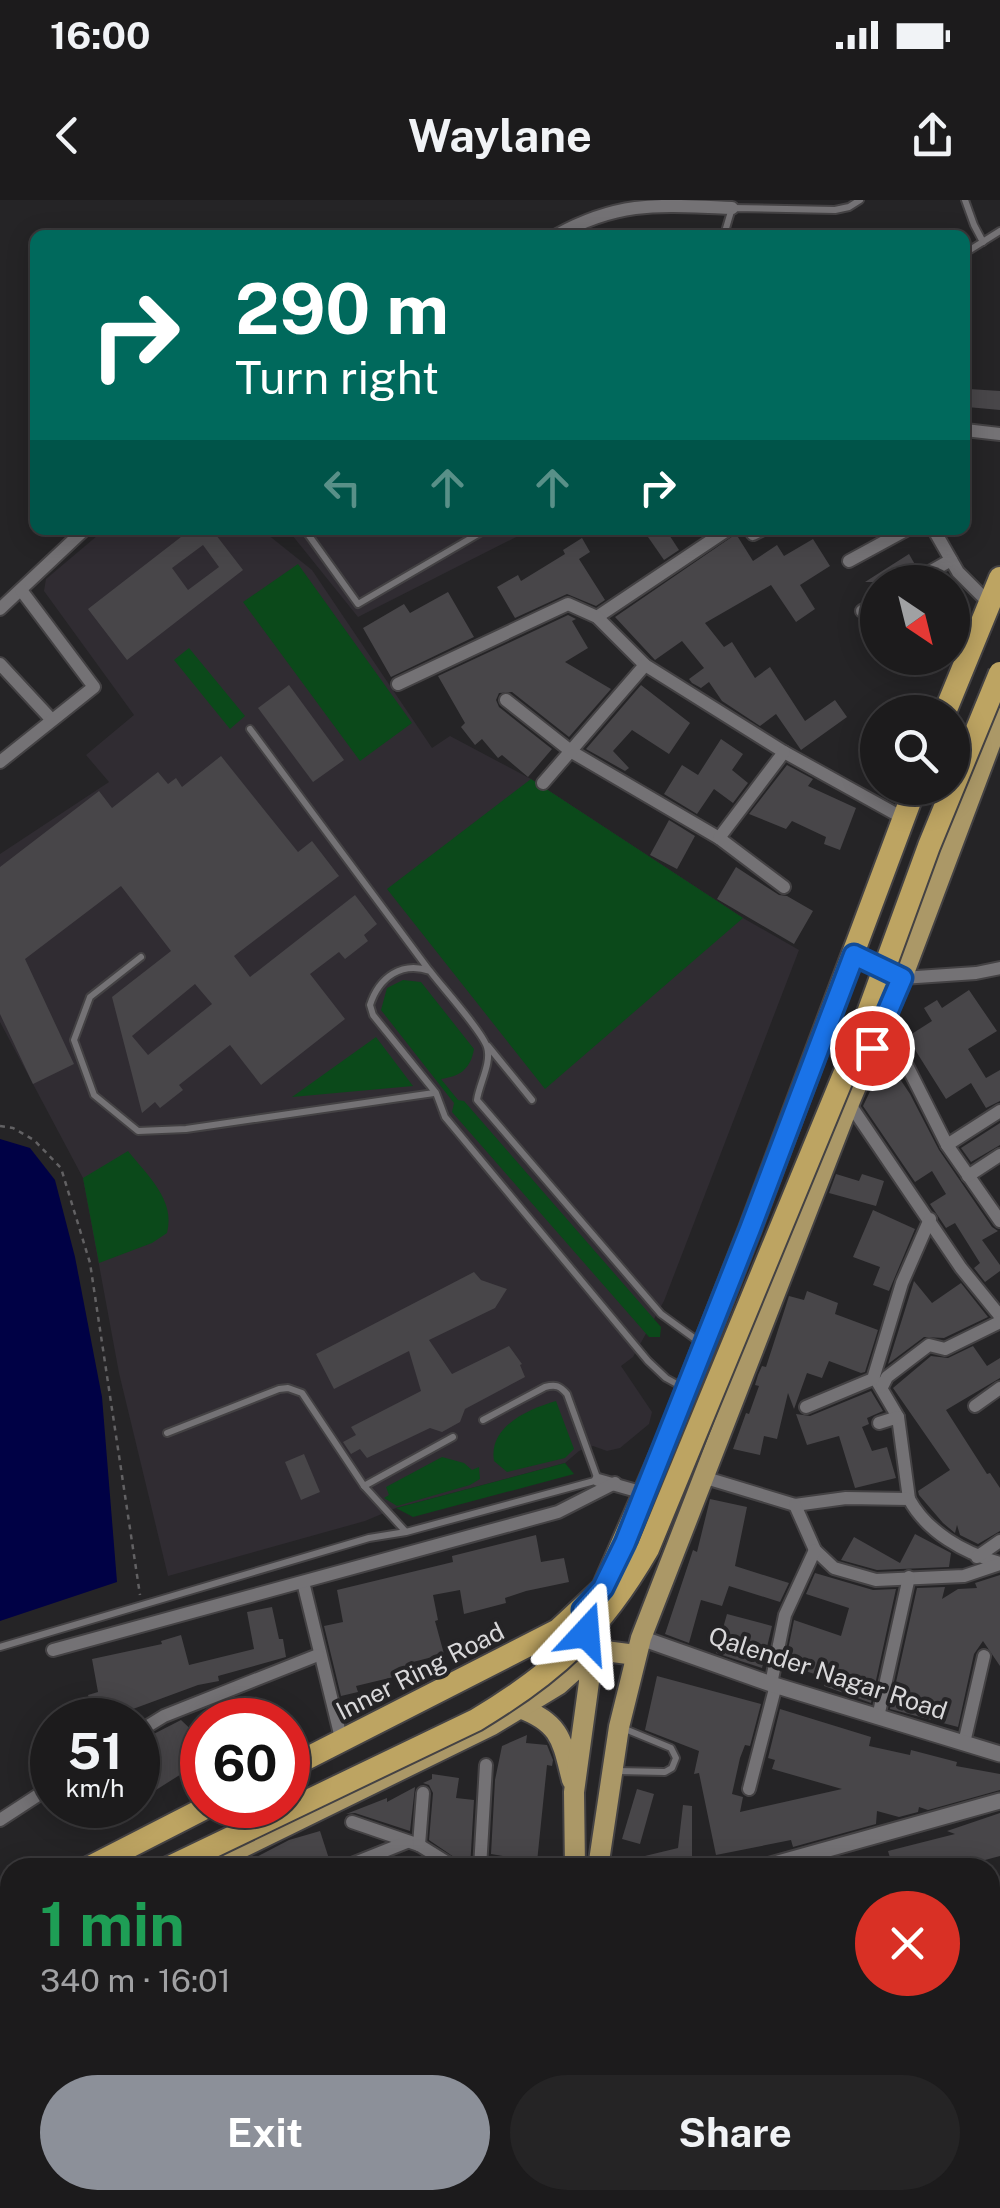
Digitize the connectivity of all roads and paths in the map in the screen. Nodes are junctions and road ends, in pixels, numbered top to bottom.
1 (860, 200) edge
2 (966, 200) edge
3 (732, 208) junction
4 (567, 230) edge
5 (725, 230) edge
6 (1000, 232) edge
7 (984, 242) junction
8 (970, 250) edge
9 (970, 427) edge
10 (1000, 434) edge
11 (79, 535) edge
12 (309, 535) edge
13 (476, 535) edge
14 (720, 535) edge
15 (897, 535) edge
16 (937, 535) edge
17 (951, 560) junction
18 (848, 561) dead end
19 (942, 565) edge
20 (1000, 578) edge
21 (20, 590) junction
22 (990, 604) junction
23 (0, 609) edge
24 (597, 617) junction
25 (0, 664) edge
26 (644, 665) junction
27 (1000, 673) edge
28 (398, 684) dead end
29 (952, 695) edge
30 (506, 700) dead end
31 (1000, 718) edge
32 (51, 719) junction
33 (250, 730) dead end
34 (0, 739) edge
35 (14, 751) junction
36 (572, 752) junction
37 (784, 752) junction
38 (0, 762) edge
39 (543, 783) dead end
40 (908, 805) edge
41 (903, 818) junction
42 (719, 838) junction
43 (784, 887) dead end
44 (854, 955) junction
45 (140, 958) dead end
46 (1000, 968) edge
47 (430, 972) junction
48 (902, 978) junction
49 (884, 1020) junction
50 (487, 1046) junction
51 (436, 1093) junction
52 (532, 1100) dead end
53 (849, 1103) junction
54 (1000, 1111) edge
55 (0, 1126) edge
56 (947, 1146) junction
57 (1000, 1155) edge
58 (968, 1176) junction
59 (930, 1220) junction
60 (1000, 1222) edge
61 (1000, 1319) edge
62 (703, 1344) junction
63 (878, 1383) junction
64 (686, 1388) junction
65 (1000, 1388) edge
66 (975, 1406) dead end
67 (806, 1407) dead end
68 (898, 1417) junction
69 (483, 1420) dead end
70 (879, 1423) dead end
71 (166, 1433) dead end
72 (454, 1437) dead end
73 (706, 1478) junction
74 (598, 1480) junction
75 (615, 1483) junction
76 (364, 1486) junction
77 (644, 1493) junction
78 (909, 1499) junction
79 (796, 1505) junction
80 (406, 1532) junction
81 (1000, 1542) edge
82 (815, 1550) junction
83 (978, 1556) junction
84 (1000, 1564) edge
85 (909, 1578) junction
86 (303, 1582) junction
87 (142, 1606) junction
88 (583, 1610) junction
89 (638, 1646) junction
90 (0, 1647) edge
91 (53, 1650) dead end
92 (318, 1655) junction
93 (590, 1656) junction
94 (984, 1656) dead end
95 (774, 1684) junction
96 (520, 1708) junction
97 (878, 1716) junction
98 (160, 1718) edge
99 (619, 1727) junction
100 (342, 1742) junction
101 (964, 1743) junction
102 (1000, 1754) edge
103 (310, 1757) edge
104 (486, 1764) dead end
105 (612, 1771) junction
106 (749, 1790) dead end
107 (574, 1792) junction
108 (423, 1793) dead end
109 (30, 1800) edge
110 (1000, 1801) edge
111 (0, 1820) edge
112 (180, 1821) edge
113 (352, 1822) dead end
114 (412, 1844) junction
115 (108, 1858) edge
116 (189, 1858) edge
117 (220, 1858) edge
118 (371, 1858) edge
119 (438, 1858) edge
120 (481, 1858) edge
121 (576, 1858) edge
122 (599, 1858) edge
123 (796, 1858) edge

1 - 3 lane
2 - 7 lane
3 - 4 street
3 - 5 lane
6 - 7 lane
7 - 8 lane
9 - 10 street
11 - 21 street
12 - 13 lane
14 - 24 street
15 - 18 street
16 - 17 street
17 - 19 street
17 - 22 street
20 - 22 highway
21 - 23 street
21 - 32 street
22 - 29 highway
24 - 26 street
24 - 28 street
25 - 32 street
26 - 36 street
26 - 37 street
27 - 116 highway, bridge
30 - 36 street
31 - 48 main road
32 - 35 street
33 - 47 lane
34 - 35 street
35 - 38 street
36 - 39 street
36 - 42 street
37 - 41 street
37 - 42 street
40 - 41 highway, Inner Ring Road
41 - 44 highway, Inner Ring Road
42 - 43 street
44 - 48 street
44 - 62 highway, Inner Ring Road
45 - 51 lane
46 - 48 street
47 - 50 lane
47 - 51 lane
48 - 49 main road
49 - 53 main road
49 - 56 street
50 - 52 lane
50 - 62 lane
51 - 64 lane
53 - 59 street
53 - 73 main road
54 - 56 street
55 - 87 path
56 - 58 street
57 - 58 street
58 - 60 street
59 - 61 street
59 - 63 street
61 - 63 street
62 - 64 highway, Inner Ring Road
63 - 67 street
63 - 68 street
64 - 77 highway, Inner Ring Road
65 - 66 street
68 - 70 street
68 - 78 street
69 - 74 lane
71 - 76 lane
72 - 76 lane
73 - 79 street
73 - 89 main road
74 - 75 street
74 - 80 lane
75 - 77 street
75 - 86 street
76 - 80 lane
77 - 88 highway, Inner Ring Road
78 - 79 street
78 - 83 street
79 - 82 street
80 - 87 lane
81 - 83 street
82 - 85 street
82 - 95 street
83 - 84 street
84 - 85 street
85 - 97 street
86 - 91 street
86 - 92 street
87 - 90 lane
88 - 93 main road
88 - 100 highway, Inner Ring Road
89 - 93 main road
89 - 95 street, Qalender Nagar Road
89 - 99 main road
92 - 98 street
92 - 100 street
93 - 96 main road
93 - 107 main road
94 - 101 street
95 - 97 street, Qalender Nagar Road
95 - 106 street
96 - 107 main road
96 - 117 main road
97 - 101 street, Qalender Nagar Road
99 - 105 main road
99 - 105 lane
100 - 103 highway, Inner Ring Road
101 - 102 street, Qalender Nagar Road
104 - 120 street
105 - 122 main road
107 - 121 main road
108 - 114 street
109 - 111 street
110 - 123 street
112 - 115 highway
113 - 114 street
114 - 118 street
114 - 119 street

